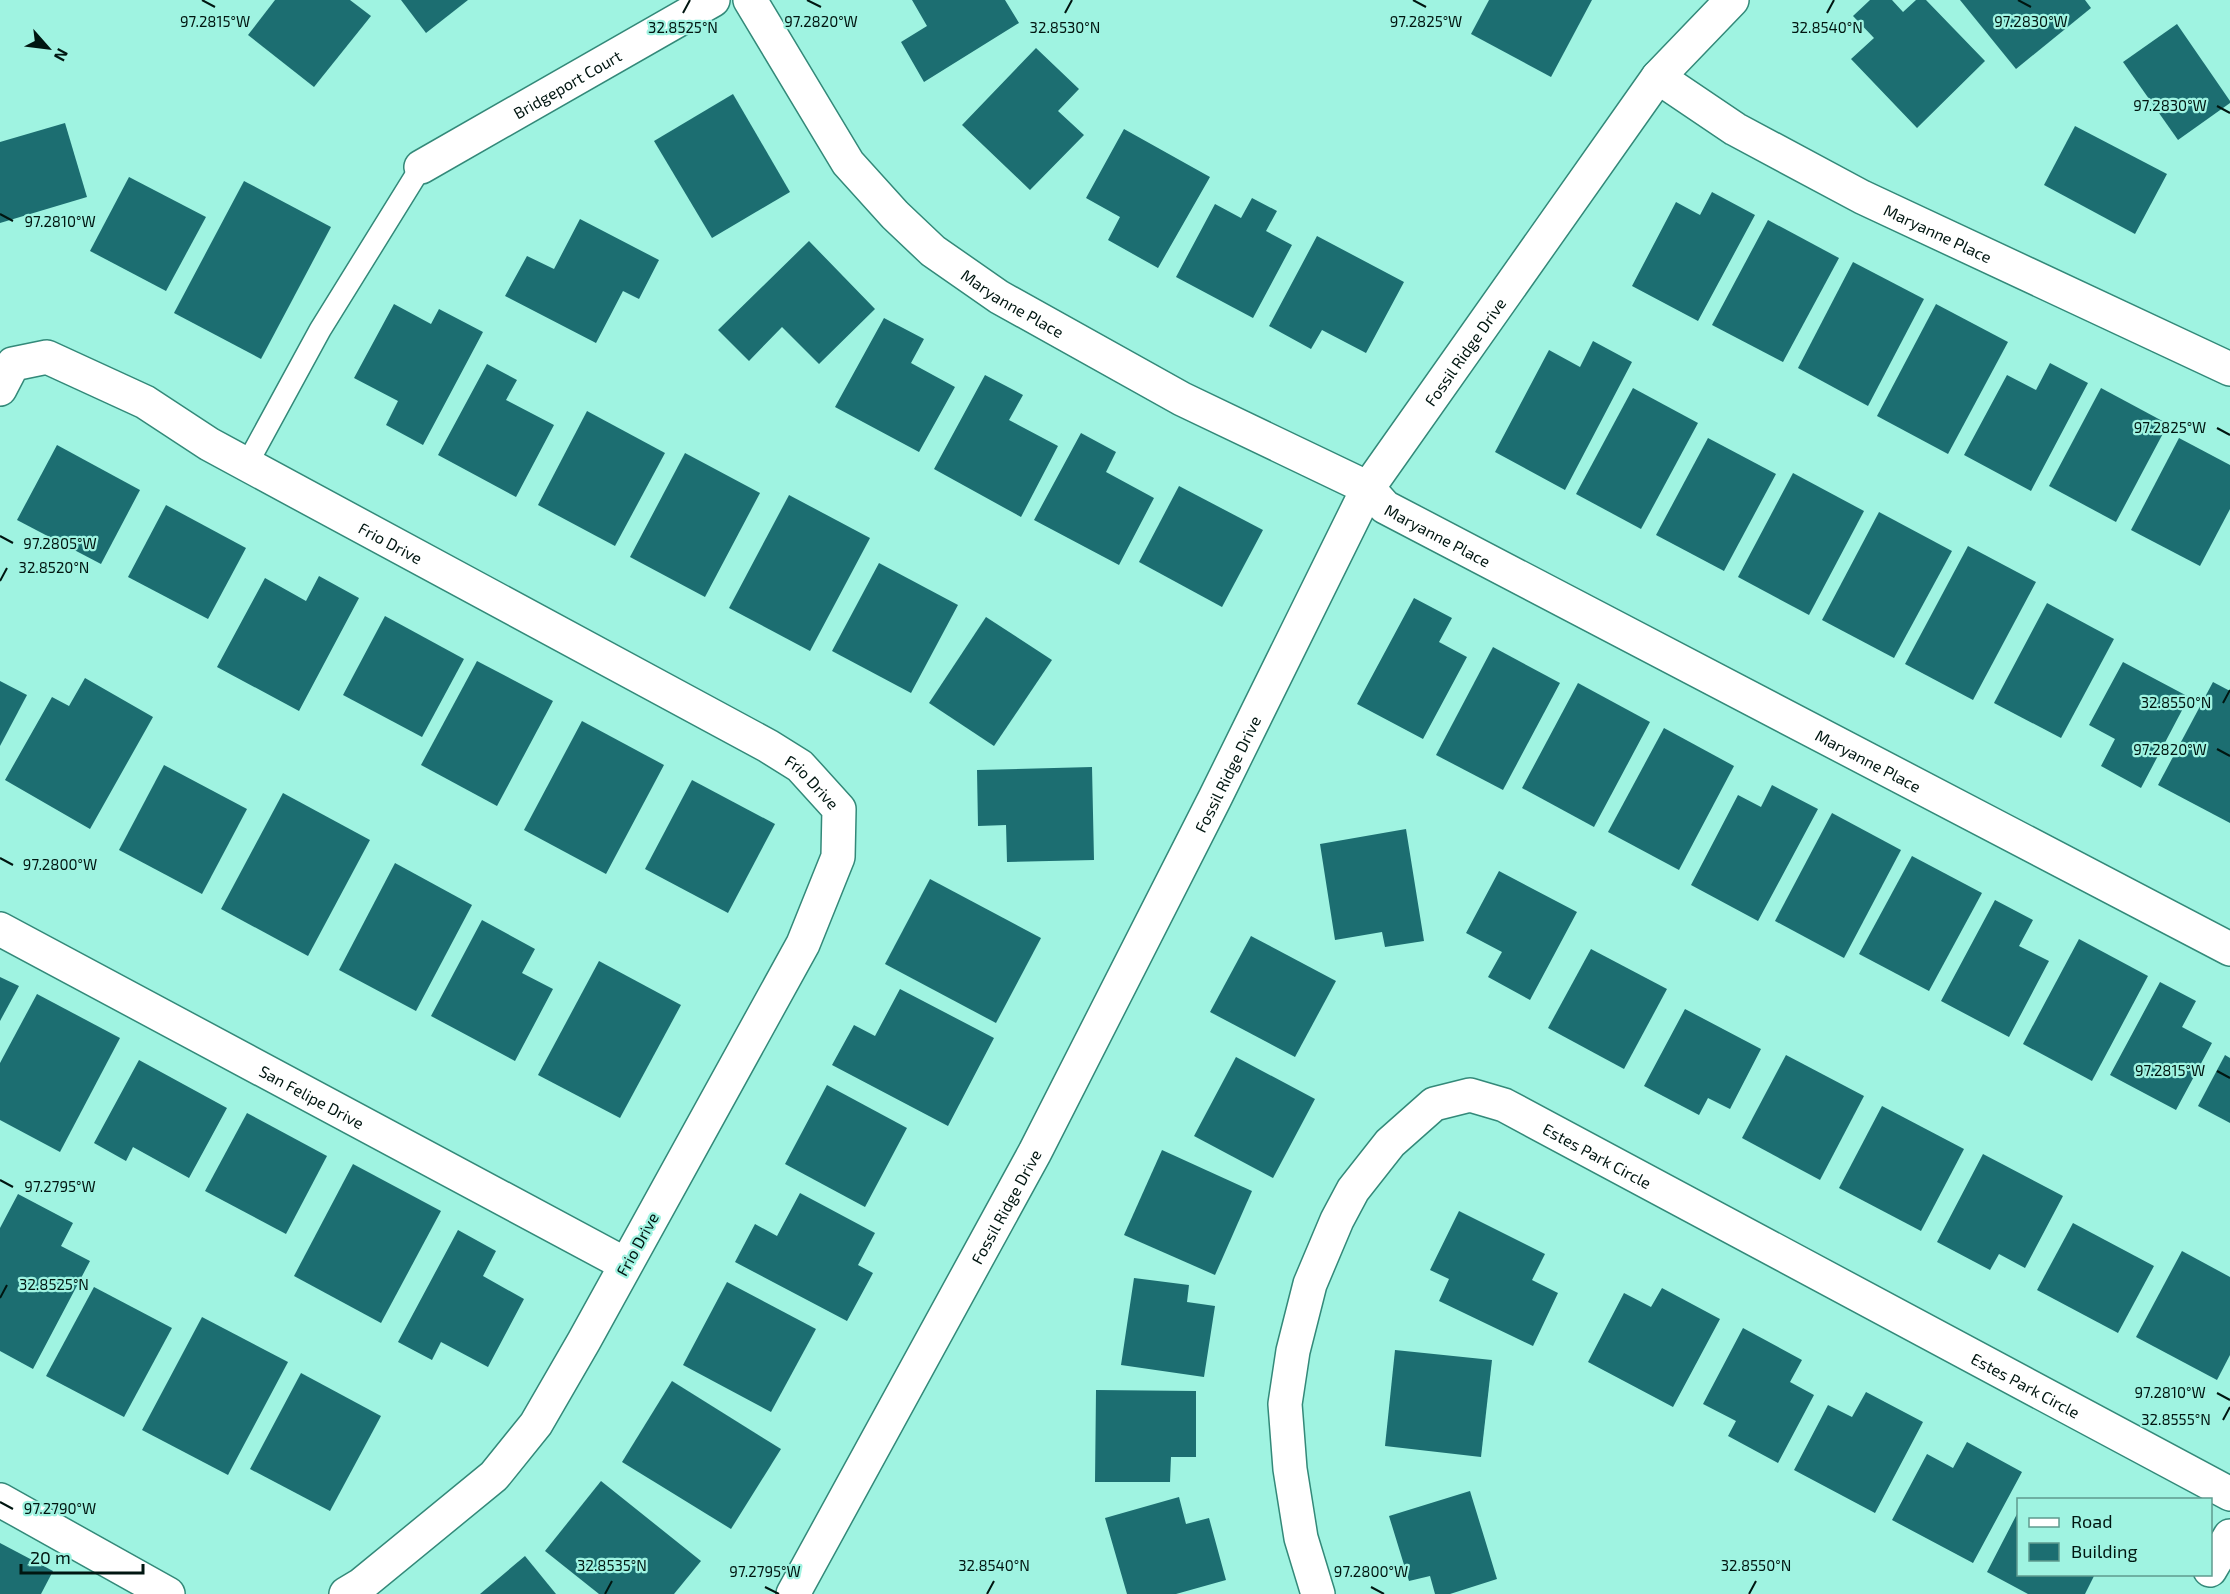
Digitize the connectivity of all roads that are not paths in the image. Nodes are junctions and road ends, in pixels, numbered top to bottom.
1 (713, 0) edge
2 (750, 0) edge
3 (1732, 0) edge
4 (1658, 77) junction
5 (421, 167) joint
6 (2230, 369) edge
7 (7, 376) edge
8 (247, 464) junction
9 (1368, 488) junction
10 (0, 929) edge
11 (2230, 949) edge
12 (625, 1264) junction
13 (2230, 1494) edge
14 (0, 1500) edge
15 (2230, 1536) edge
16 (2212, 1568) edge
17 (2207, 1576) edge
18 (168, 1594) edge
19 (346, 1594) edge
20 (793, 1594) edge
21 (1318, 1594) edge
22 (2197, 1594) edge

1 - 5 street, Bridgeport Court
2 - 9 street, Maryanne Place
3 - 4 street, Fossil Ridge Drive
4 - 6 street, Maryanne Place
4 - 9 street, Fossil Ridge Drive
5 - 8 lane
7 - 8 street, Frio Drive
8 - 12 street, Frio Drive
9 - 11 street, Maryanne Place
9 - 20 street, Fossil Ridge Drive
10 - 12 street, San Felipe Drive
12 - 19 street, Frio Drive
13 - 21 street, Estes Park Circle
14 - 18 street
15 - 16 street
17 - 22 street

